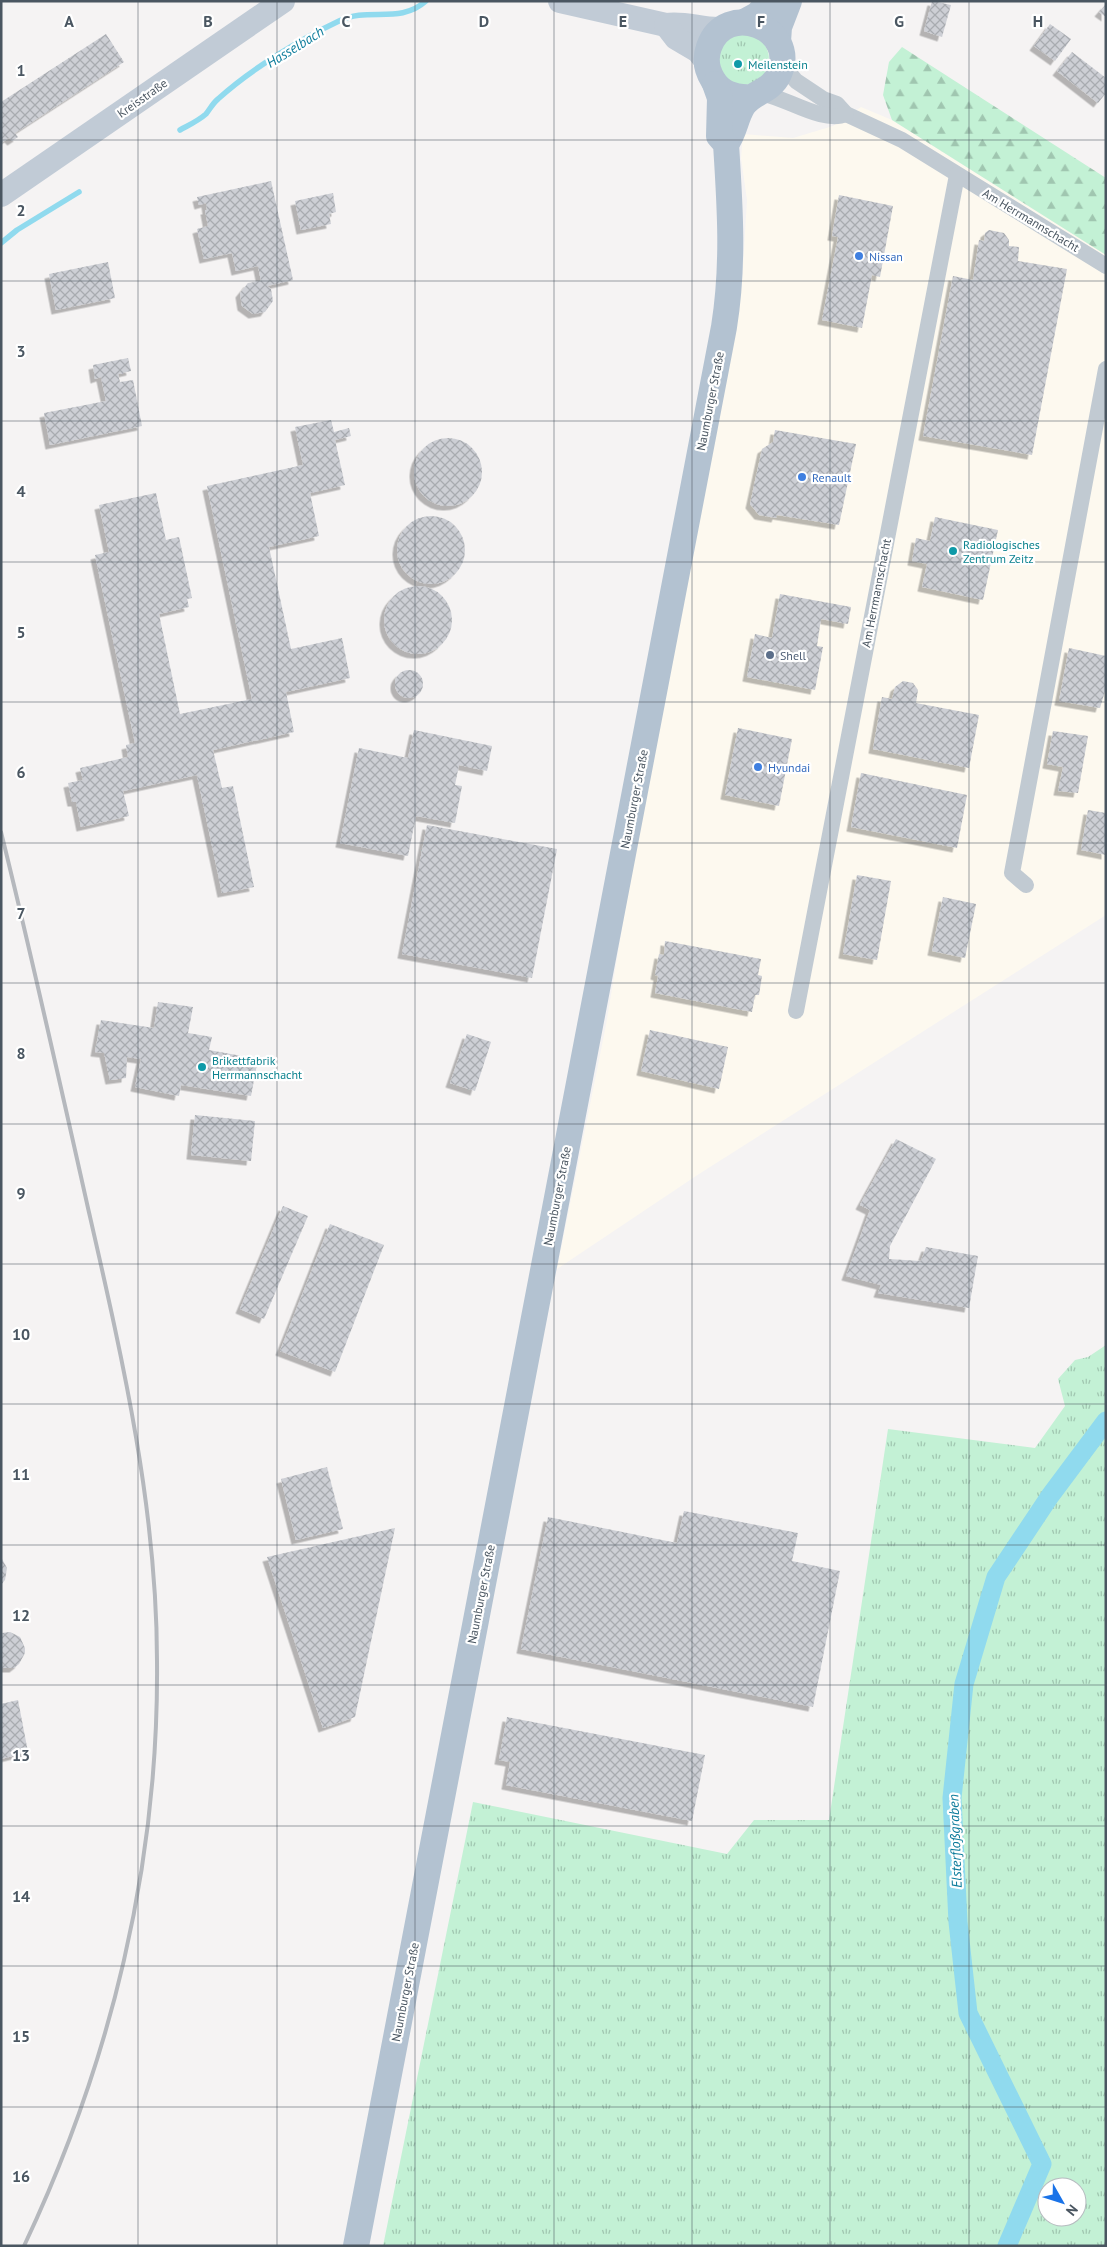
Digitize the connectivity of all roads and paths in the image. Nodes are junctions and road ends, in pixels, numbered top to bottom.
1 (283, 1) edge
2 (560, 1) edge
3 (770, 1) edge
4 (789, 1) edge
5 (746, 21) junction
6 (666, 25) junction
7 (721, 30) junction
8 (780, 53) junction
9 (711, 72) junction
10 (756, 95) junction
11 (846, 114) junction
12 (726, 144) junction
13 (957, 175) junction
14 (1, 195) edge
15 (1106, 266) edge
16 (1106, 369) edge
17 (1026, 885) dead end
18 (796, 1010) dead end
19 (356, 2246) edge

1 - 14 main road, Kreisstraße
2 - 6 main road
3 - 5 main road
4 - 8 main road
5 - 7 main road
5 - 8 main road
6 - 7 main road
6 - 9 main road
7 - 9 main road
8 - 10 main road
8 - 11 street, Am Herrmannschacht
9 - 10 main road
9 - 12 main road, Naumburger Straße
10 - 11 street, Am Herrmannschacht
10 - 12 main road
11 - 13 street, Am Herrmannschacht
12 - 19 main road, Naumburger Straße
13 - 15 street, Am Herrmannschacht
13 - 18 street, Am Herrmannschacht
16 - 17 street

